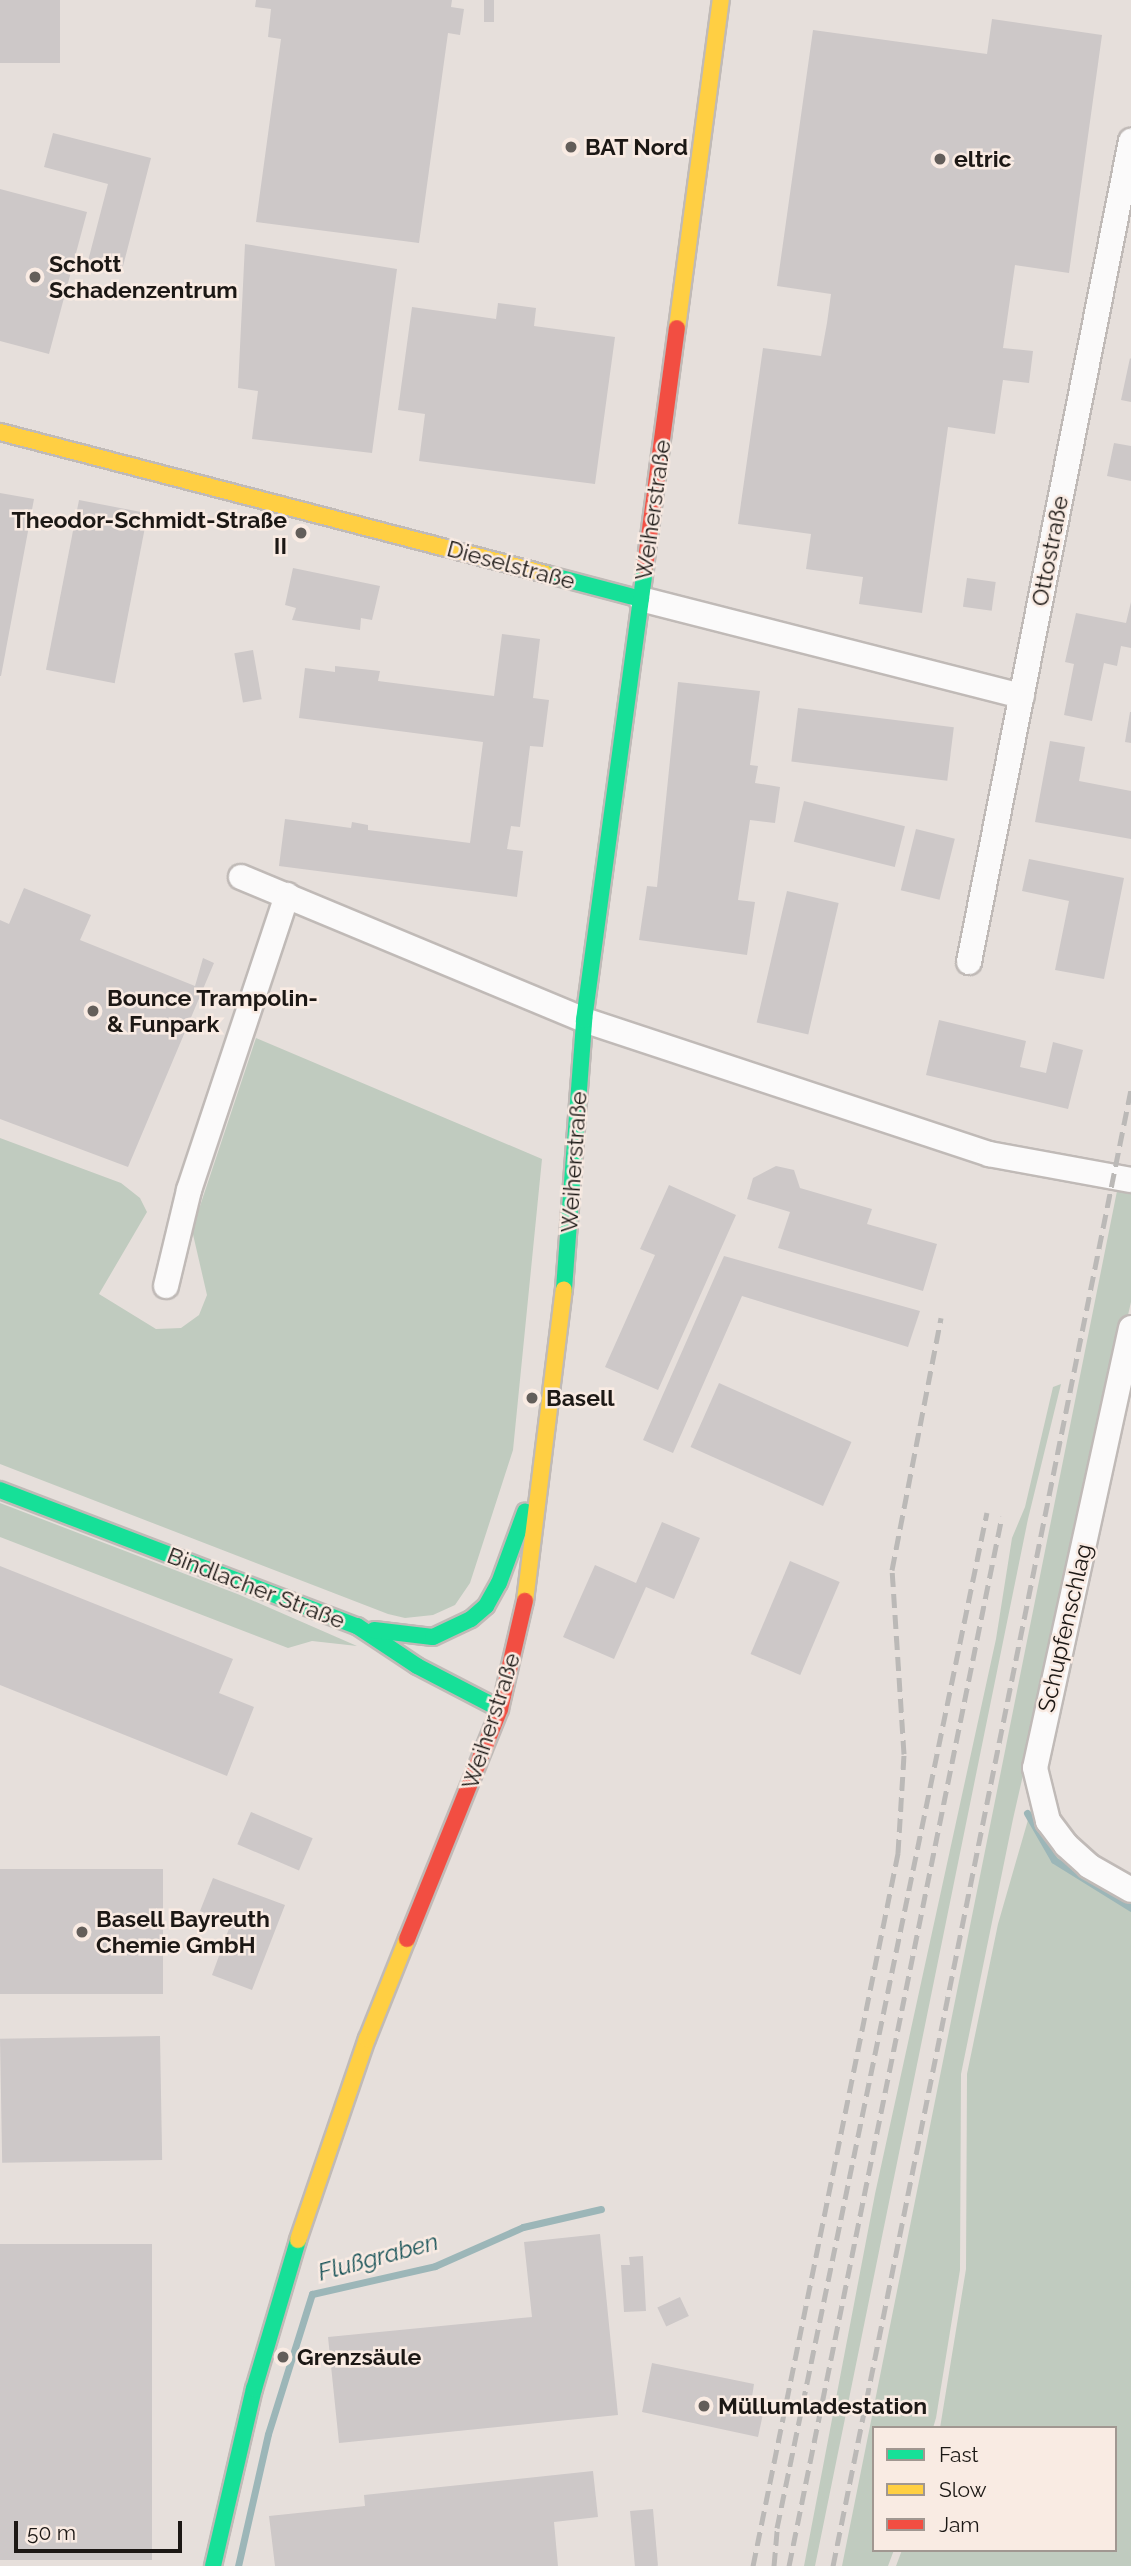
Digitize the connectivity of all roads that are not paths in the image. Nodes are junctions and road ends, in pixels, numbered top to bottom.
1 (721, 0) edge
2 (1131, 141) edge
3 (0, 432) edge
4 (641, 599) junction
5 (1022, 696) junction
6 (241, 877) dead end
7 (286, 895) junction
8 (969, 962) dead end
9 (584, 1020) junction
10 (1131, 1180) edge
11 (166, 1286) dead end
12 (1131, 1328) edge
13 (550, 1442) junction
14 (0, 1490) edge
15 (357, 1626) junction
16 (500, 1709) junction
17 (1131, 1890) edge
18 (213, 2566) edge

1 - 4 street, Weiherstraße
2 - 5 street, Ottostraße
3 - 4 street, Dieselstraße
4 - 5 street, Dieselstraße
4 - 9 street, Weiherstraße
5 - 8 street, Ottostraße
6 - 7 street
7 - 9 street
7 - 11 street
9 - 10 street
9 - 13 street, Weiherstraße
12 - 17 street, Schupfenschlag
13 - 15 street
13 - 16 street, Weiherstraße
14 - 15 street, Bindlacher Straße
15 - 16 street, Bindlacher Straße
16 - 18 street, Weiherstraße

